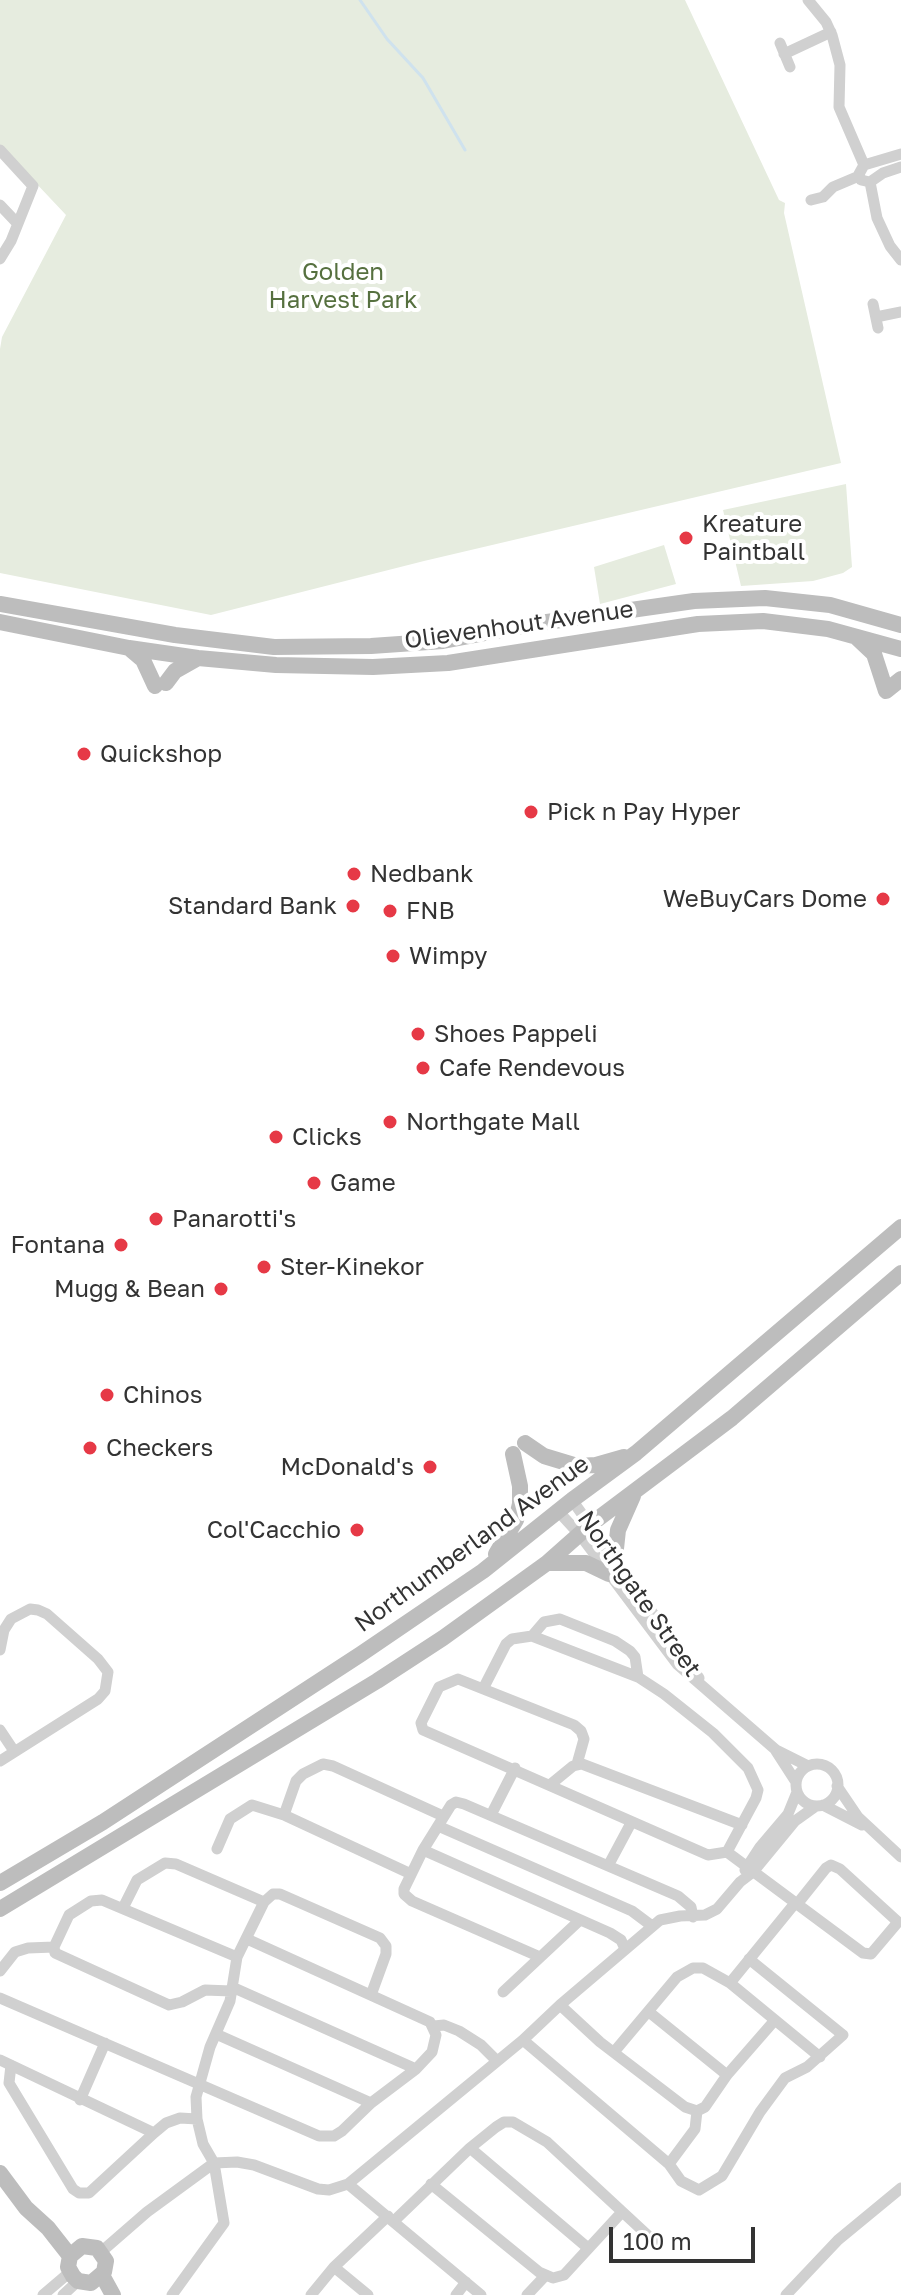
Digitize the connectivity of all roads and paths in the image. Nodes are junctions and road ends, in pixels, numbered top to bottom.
1 (808, 0) edge
2 (831, 32) junction
3 (790, 67) dead end
4 (0, 150) edge
5 (901, 154) edge
6 (901, 167) edge
7 (864, 174) junction
8 (811, 200) dead end
9 (0, 205) edge
10 (17, 223) junction
11 (0, 259) edge
12 (901, 260) edge
13 (873, 304) dead end
14 (901, 312) edge
15 (0, 604) edge
16 (0, 622) edge
17 (852, 635) junction
18 (899, 638) edge
19 (129, 648) junction
20 (198, 658) junction
21 (901, 679) edge
22 (901, 1227) edge
23 (901, 1273) edge
24 (636, 1453) junction
25 (636, 1491) junction
26 (572, 1500) junction
27 (558, 1511) junction
28 (585, 1529) junction
29 (547, 1563) junction
30 (612, 1566) junction
31 (483, 1571) junction
32 (532, 1636) junction
33 (0, 1650) edge
34 (638, 1677) junction
35 (484, 1687) junction
36 (0, 1730) edge
37 (776, 1750) junction
38 (14, 1751) junction
39 (0, 1761) edge
40 (577, 1764) junction
41 (808, 1766) junction
42 (515, 1768) junction
43 (551, 1784) junction
44 (837, 1786) junction
45 (797, 1787) junction
46 (820, 1805) junction
47 (284, 1815) junction
48 (491, 1815) junction
49 (440, 1821) junction
50 (631, 1823) junction
51 (786, 1824) junction
52 (742, 1825) junction
53 (869, 1829) junction
54 (217, 1849) dead end
55 (423, 1850) junction
56 (727, 1852) junction
57 (901, 1857) edge
58 (608, 1866) junction
59 (750, 1869) junction
60 (411, 1874) junction
61 (0, 1883) edge
62 (264, 1902) junction
63 (797, 1902) junction
64 (123, 1908) junction
65 (0, 1909) edge
66 (693, 1917) junction
67 (580, 1920) junction
68 (652, 1926) junction
69 (247, 1939) junction
70 (54, 1947) junction
71 (625, 1949) junction
72 (237, 1957) junction
73 (540, 1957) junction
74 (749, 1959) junction
75 (0, 1971) edge
76 (730, 1983) junction
77 (231, 1989) junction
78 (503, 1992) dead end
79 (371, 1995) junction
80 (0, 1998) edge
81 (560, 2005) junction
82 (649, 2012) junction
83 (775, 2020) junction
84 (434, 2026) junction
85 (216, 2034) junction
86 (523, 2040) junction
87 (105, 2043) junction
88 (614, 2052) junction
89 (820, 2057) junction
90 (497, 2061) junction
91 (6, 2062) edge
92 (416, 2069) junction
93 (727, 2075) junction
94 (199, 2083) junction
95 (80, 2100) junction
96 (371, 2103) junction
97 (697, 2111) junction
98 (197, 2119) junction
99 (154, 2133) junction
100 (470, 2148) junction
101 (214, 2163) junction
102 (669, 2164) junction
103 (0, 2173) edge
104 (348, 2184) junction
105 (431, 2184) junction
106 (901, 2188) edge
107 (622, 2212) junction
108 (391, 2219) junction
109 (656, 2243) dead end
110 (588, 2248) junction
111 (101, 2252) junction
112 (334, 2267) junction
113 (81, 2269) junction
114 (545, 2276) junction
115 (466, 2282) junction
116 (43, 2295) edge
117 (63, 2295) edge
118 (104, 2295) edge
119 (113, 2295) edge
120 (172, 2295) edge
121 (311, 2295) edge
122 (368, 2295) edge
123 (456, 2295) edge
124 (481, 2295) edge
125 (527, 2295) edge
126 (786, 2295) edge

1 - 2 street
2 - 3 street
2 - 7 street
4 - 10 street
5 - 7 street
6 - 7 street
7 - 8 street
7 - 12 street
9 - 10 street
10 - 11 street
13 - 14 street
15 - 18 main road, Olievenhout Avenue
16 - 19 main road, Olievenhout Avenue
17 - 18 main road, Olievenhout Avenue
17 - 20 main road, Olievenhout Avenue
17 - 21 main road
19 - 20 main road, Olievenhout Avenue
19 - 20 main road
22 - 24 main road, Northumberland Avenue
23 - 25 main road
24 - 26 main road, Northumberland Avenue
24 - 31 main road
25 - 28 main road
25 - 30 main road
26 - 27 main road, Northumberland Avenue
26 - 28 street, Northgate Street
27 - 28 street, Northgate Street
27 - 31 main road, Northumberland Avenue
28 - 29 main road
28 - 30 street, Northgate Street
29 - 30 main road
29 - 65 main road
30 - 37 street, Northgate Street
31 - 61 main road, Northumberland Avenue
32 - 34 street
32 - 34 street
32 - 35 street
33 - 38 street
34 - 52 street
35 - 40 street
35 - 42 street
36 - 38 street
37 - 41 street, Northgate Street
37 - 45 street, Northgate Street
38 - 39 street
40 - 43 street
40 - 52 street
41 - 44 street
41 - 45 street
42 - 43 street
42 - 48 street
43 - 50 street
44 - 46 street
44 - 53 street
45 - 46 street
45 - 51 street
46 - 51 street
46 - 53 street
47 - 49 street
47 - 54 street
47 - 60 street
48 - 49 street
48 - 58 street
49 - 55 street
49 - 68 street
50 - 56 street
50 - 58 street
51 - 59 street
52 - 56 street
53 - 57 street
55 - 60 street
55 - 67 street
56 - 59 street
58 - 66 street
59 - 63 street
59 - 66 street
60 - 73 street
62 - 64 street
62 - 69 street
62 - 79 street
63 - 63 street
63 - 74 street
64 - 70 street
64 - 72 street
66 - 68 street
67 - 71 street
67 - 73 street
68 - 71 street
69 - 72 street
69 - 79 street
70 - 75 street
70 - 77 street
71 - 81 street
72 - 77 street
73 - 78 street
74 - 76 street
74 - 89 street
76 - 82 street
76 - 83 street
77 - 85 street
77 - 92 street
79 - 84 street
80 - 87 street
81 - 86 street
81 - 88 street
82 - 88 street
82 - 93 street
83 - 89 street
83 - 93 street
84 - 90 street
84 - 92 street
85 - 94 street
85 - 96 street
86 - 90 street
86 - 102 street
87 - 94 street
87 - 95 street
88 - 97 street
89 - 102 street
90 - 104 street
91 - 95 street
91 - 99 street
92 - 96 street
93 - 97 street
94 - 96 street
94 - 98 street
95 - 99 street
97 - 102 street
98 - 99 street
98 - 101 street
100 - 105 street
100 - 107 street
100 - 110 street
101 - 104 street
101 - 111 street
101 - 120 street
103 - 113 main road
104 - 108 street
105 - 108 street
105 - 114 street
106 - 126 street
107 - 109 street
107 - 110 street
108 - 112 street
108 - 115 street
110 - 114 street
111 - 113 main road
111 - 113 main road
112 - 121 street
112 - 122 street
113 - 116 street
113 - 117 street
113 - 118 main road
113 - 119 main road
114 - 125 street
115 - 123 street
115 - 124 street

